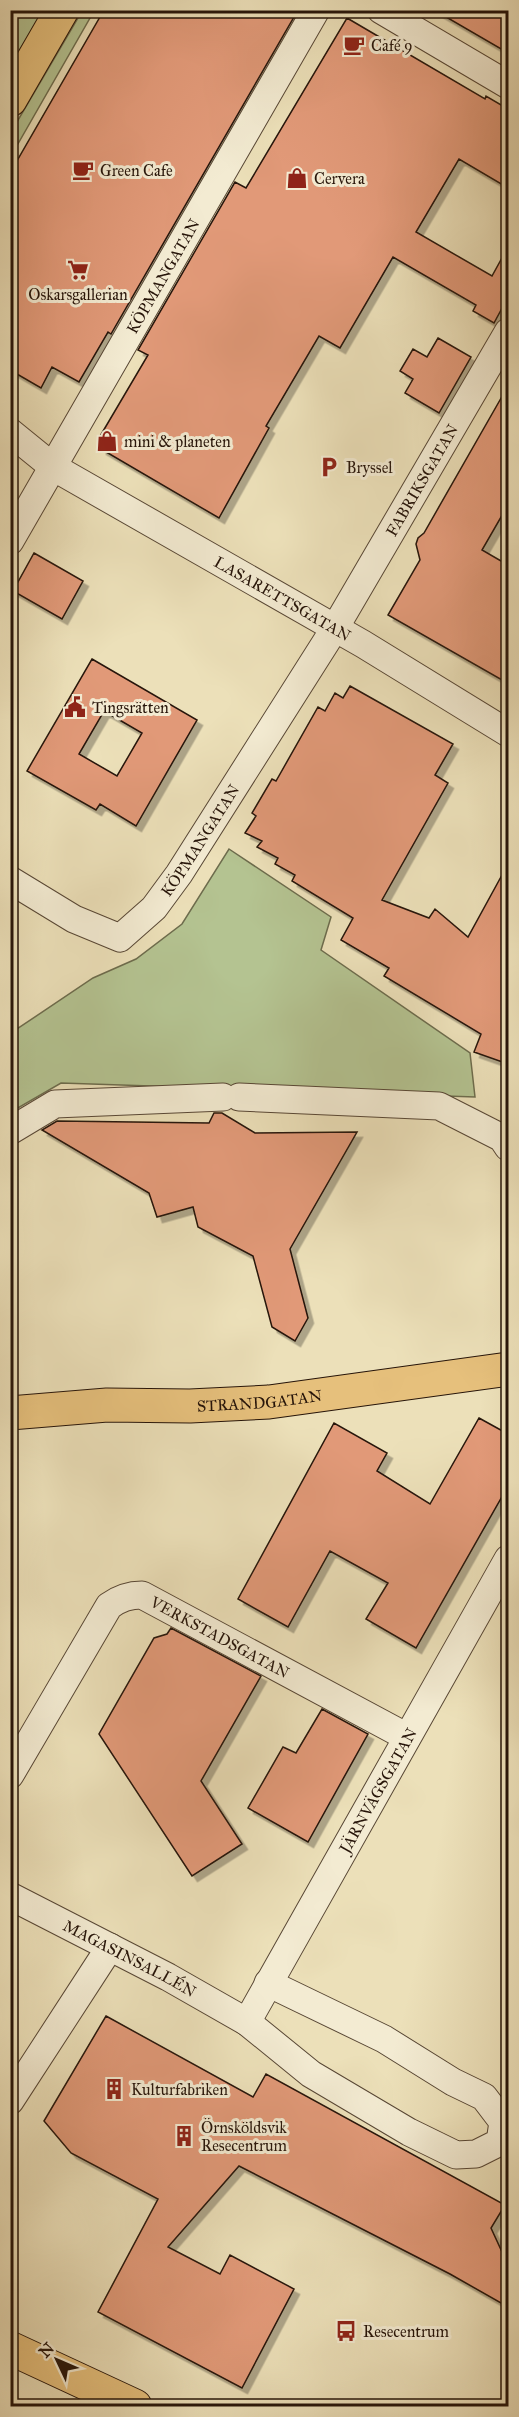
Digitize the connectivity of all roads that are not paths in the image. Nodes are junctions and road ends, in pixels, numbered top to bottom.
1 (62, 10) edge
2 (316, 10) edge
3 (381, 10) edge
4 (508, 85) edge
5 (10, 100) edge
6 (508, 332) edge
7 (10, 432) edge
8 (10, 457) edge
9 (53, 467) junction
10 (10, 541) edge
11 (335, 628) junction
12 (508, 733) edge
13 (10, 880) edge
14 (10, 1131) edge
15 (508, 1147) edge
16 (508, 1369) edge
17 (10, 1413) edge
18 (508, 1559) edge
19 (407, 1737) junction
20 (10, 1775) edge
21 (10, 1896) edge
22 (110, 1947) junction
23 (268, 1983) junction
24 (247, 2022) junction
25 (10, 2101) edge
26 (10, 2348) edge
27 (135, 2406) edge

1 - 5 main road
2 - 9 street, KÖPMANGATAN
3 - 4 street
6 - 11 street, FABRIKSGATAN
7 - 9 street, LASARETTSGATAN
8 - 9 street, LASARETTSGATAN
9 - 10 street, KÖPMANGATAN
9 - 11 street, LASARETTSGATAN
11 - 12 street, LASARETTSGATAN
11 - 13 street, KÖPMANGATAN
14 - 15 street
16 - 17 main road, STRANDGATAN
18 - 19 street, JÄRNVÄGSGATAN
19 - 20 street, VERKSTADSGATAN
19 - 23 street, JÄRNVÄGSGATAN
21 - 22 street, MAGASINSALLÉN
22 - 24 street, MAGASINSALLÉN
22 - 25 street
23 - 24 street, JÄRNVÄGSGATAN
23 - 24 street, MAGASINSALLÉN
26 - 27 main road

